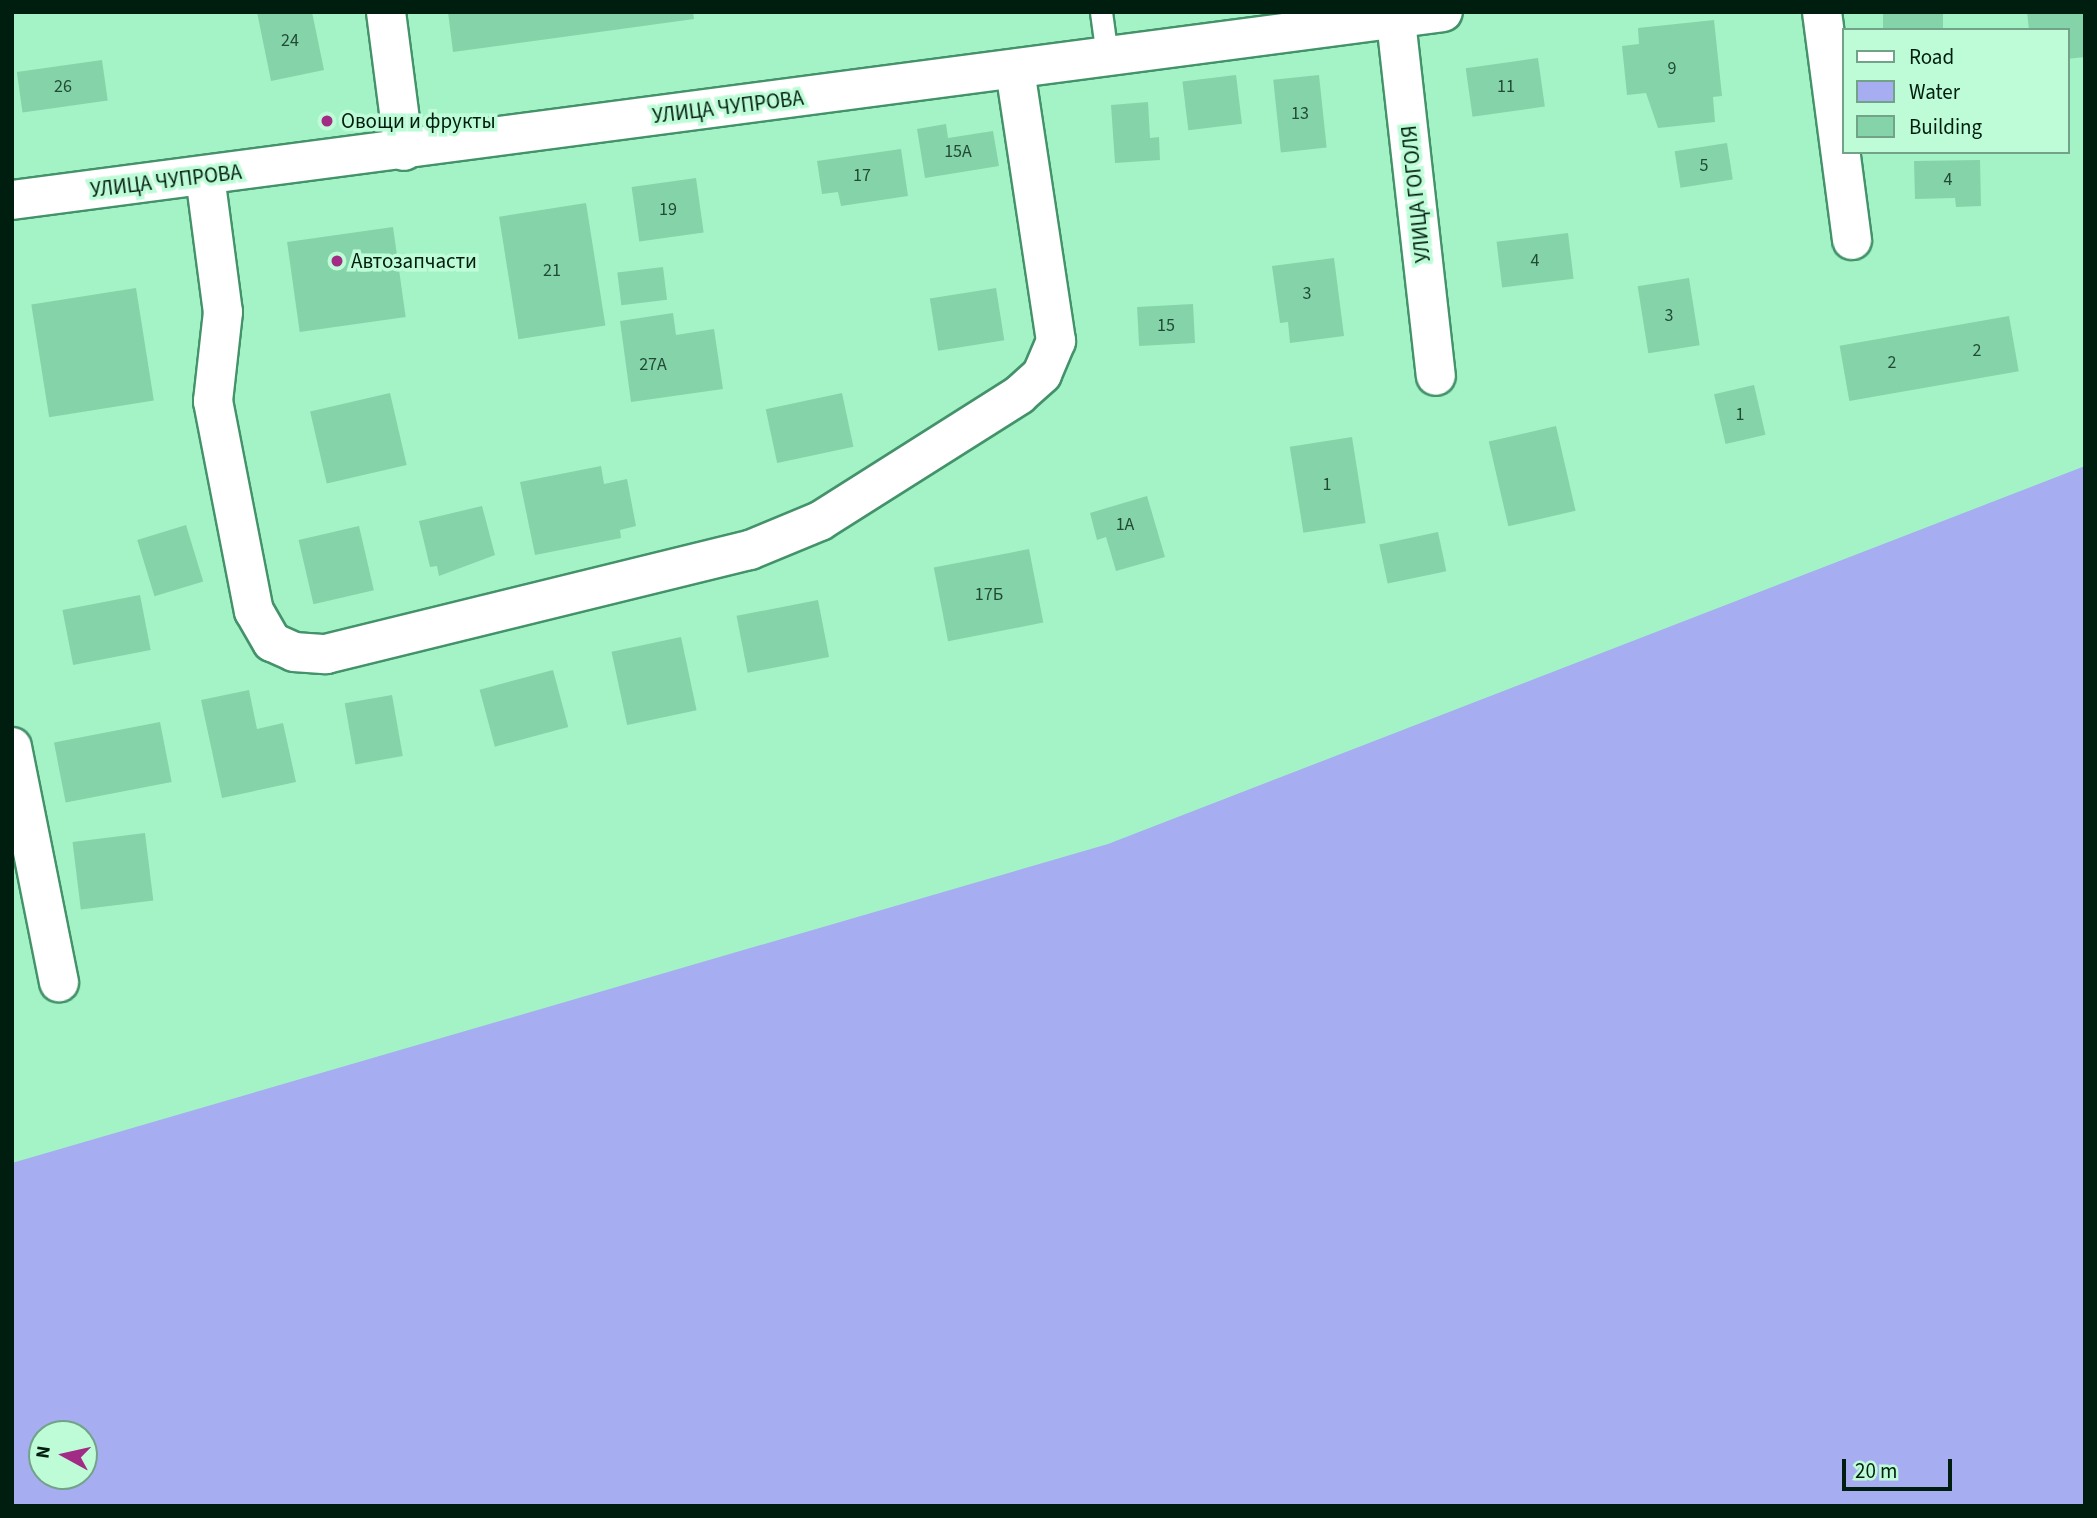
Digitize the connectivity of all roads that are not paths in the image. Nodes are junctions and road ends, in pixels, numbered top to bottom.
1 (386, 12) edge
2 (1101, 12) edge
3 (1443, 12) edge
4 (1822, 12) edge
5 (1396, 15) edge
6 (1107, 56) junction
7 (1015, 70) junction
8 (404, 151) junction
9 (205, 176) junction
10 (12, 200) edge
11 (1853, 240) dead end
12 (1436, 376) dead end
13 (12, 747) edge
14 (59, 982) dead end

1 - 8 street
2 - 6 lane
3 - 5 street, УЛИЦА ЧУПРОВА
4 - 11 street
5 - 6 street, УЛИЦА ЧУПРОВА
5 - 12 street, УЛИЦА ГОГОЛЯ
6 - 7 street, УЛИЦА ЧУПРОВА
7 - 8 street, УЛИЦА ЧУПРОВА
7 - 9 street
8 - 9 street, УЛИЦА ЧУПРОВА
9 - 10 street, УЛИЦА ЧУПРОВА
13 - 14 street

